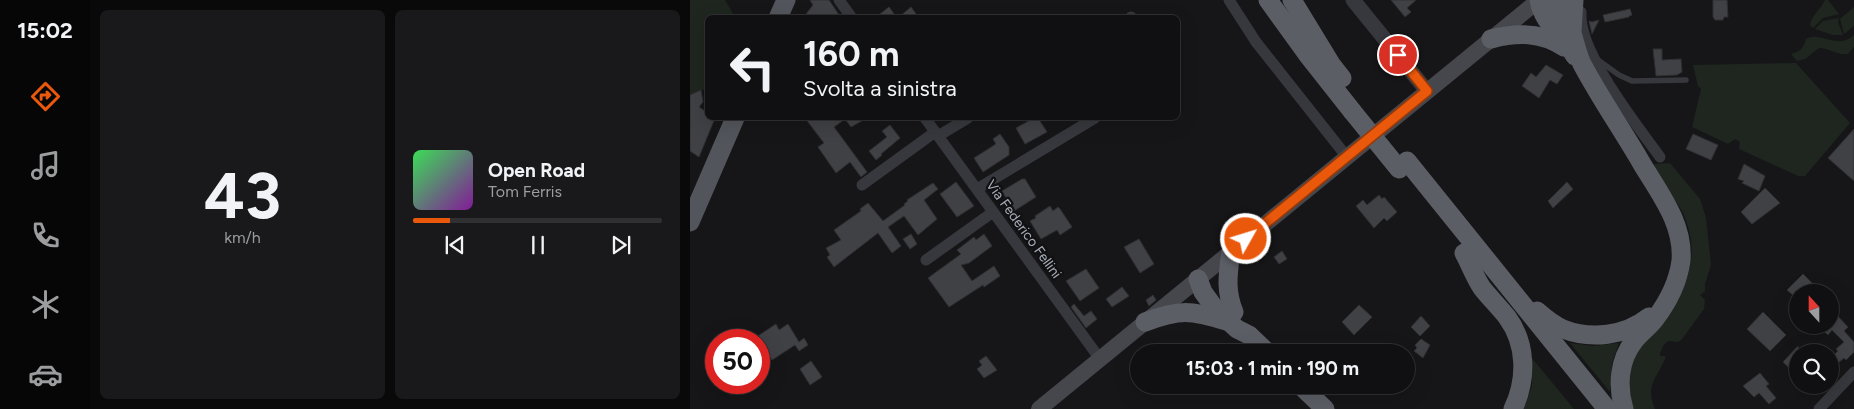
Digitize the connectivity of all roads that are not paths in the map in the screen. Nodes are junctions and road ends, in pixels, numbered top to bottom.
1 (786, 0) edge
2 (839, 0) edge
3 (1229, 0) edge
4 (1268, 0) edge
5 (1292, 0) edge
6 (1353, 0) edge
7 (1539, 0) edge
8 (1574, 0) edge
9 (1582, 0) edge
10 (779, 15) edge
11 (850, 15) edge
12 (1572, 32) junction
13 (1491, 40) junction
14 (1583, 58) junction
15 (1686, 80) dead end
16 (1427, 91) junction
17 (1357, 107) junction
18 (734, 120) edge
19 (926, 120) edge
20 (964, 120) edge
21 (1092, 120) edge
22 (937, 134) junction
23 (1347, 157) junction
24 (1660, 157) dead end
25 (1403, 165) junction
26 (862, 185) dead end
27 (977, 189) junction
28 (994, 212) junction
29 (690, 222) edge
30 (1461, 230) junction
31 (1231, 251) junction
32 (1464, 253) junction
33 (926, 260) dead end
34 (1198, 279) junction
35 (1665, 302) junction
36 (1232, 317) junction
37 (1145, 322) junction
38 (1259, 344) edge
39 (1100, 359) junction
40 (1854, 372) edge
41 (1309, 394) edge
42 (1039, 409) edge
43 (1324, 409) edge
44 (1513, 409) edge
45 (1592, 409) edge
46 (1607, 409) edge
47 (1624, 409) edge
48 (1819, 409) edge

1 - 10 main road
2 - 11 street
3 - 23 street
4 - 17 highway
5 - 17 highway
6 - 16 street
7 - 12 highway
7 - 13 main road
7 - 14 highway
8 - 12 highway
9 - 14 street
12 - 14 highway
13 - 14 highway
13 - 16 main road
14 - 15 lane
14 - 24 street
14 - 35 highway
16 - 23 main road
17 - 25 highway
18 - 29 main road
19 - 22 street, Via Federico Fellini
20 - 22 street
21 - 27 street
22 - 26 street
22 - 27 street, Via Federico Fellini
23 - 31 main road
25 - 30 highway
25 - 32 highway
27 - 28 street, Via Federico Fellini
28 - 33 street
28 - 39 street, Via Federico Fellini
30 - 35 highway
30 - 46 highway
31 - 34 main road
31 - 36 highway
32 - 44 highway
32 - 45 highway
34 - 36 highway
34 - 37 main road
35 - 47 highway
36 - 37 highway
36 - 38 highway
37 - 39 main road
39 - 42 main road
40 - 48 street
41 - 43 highway

